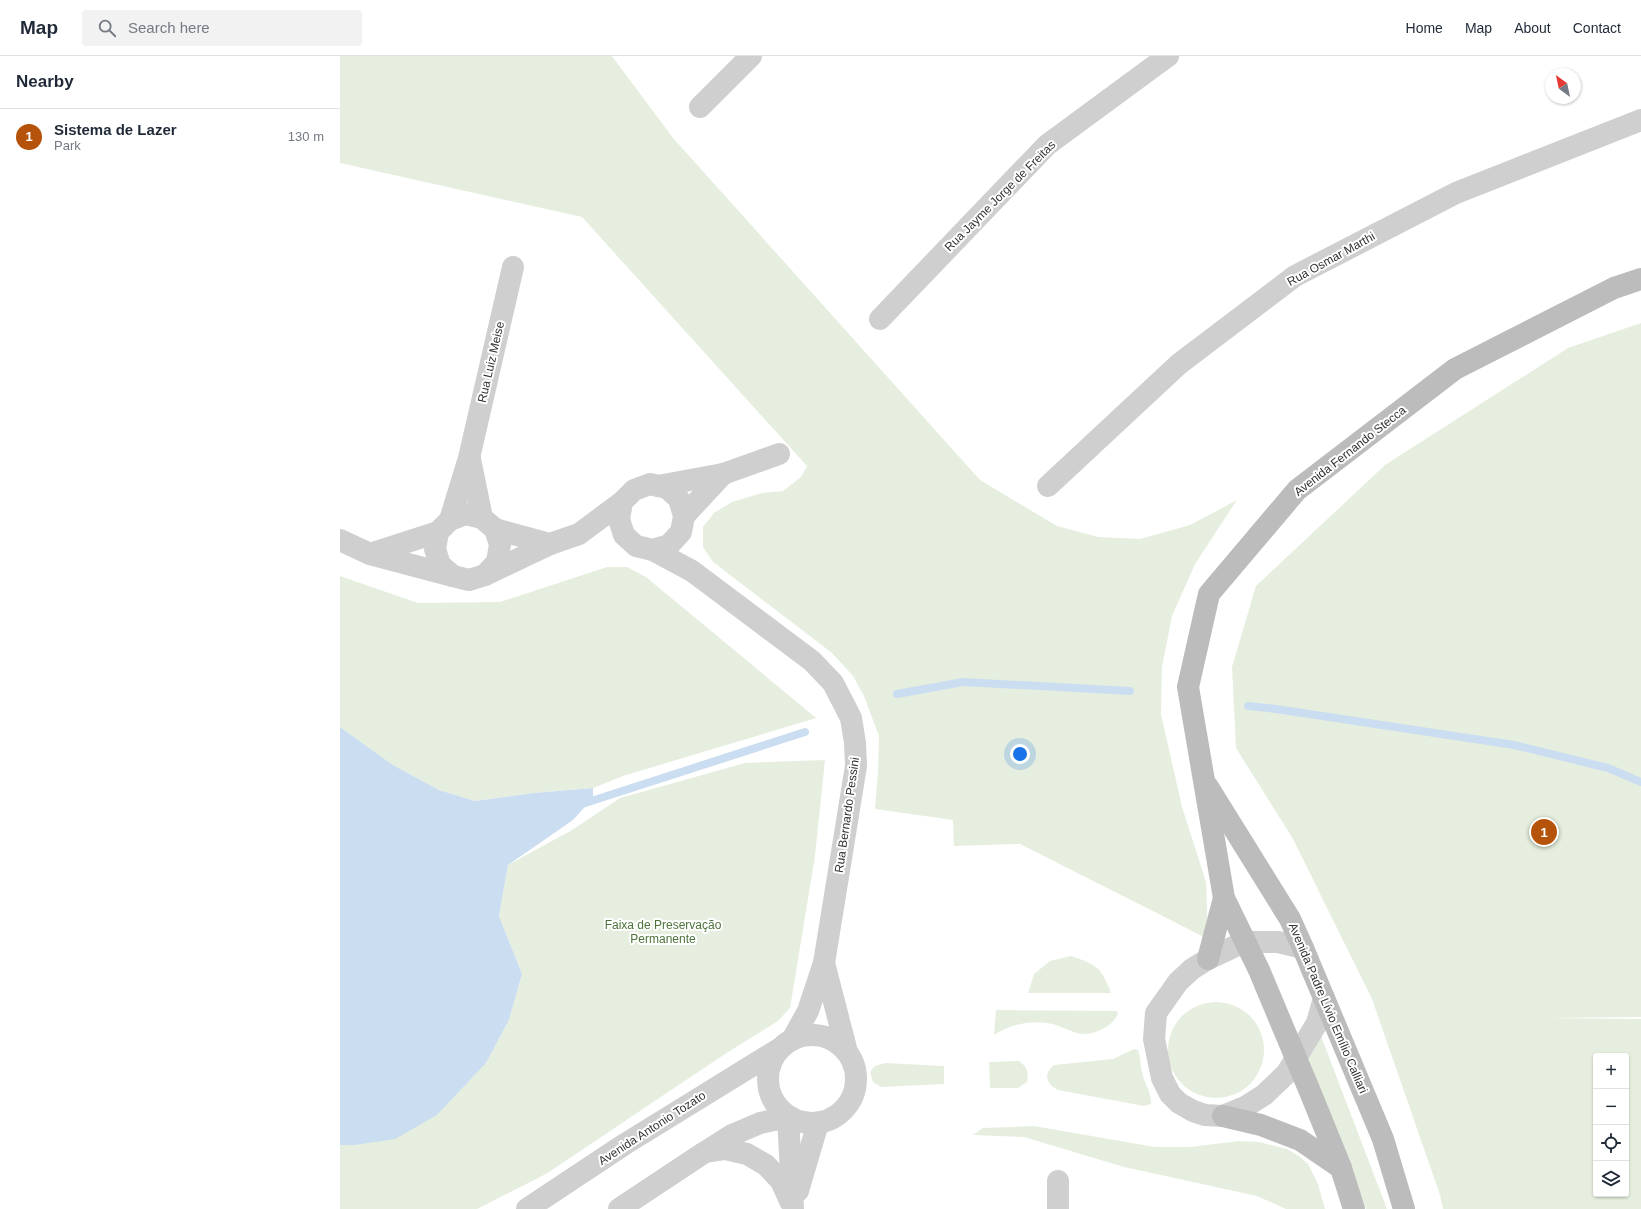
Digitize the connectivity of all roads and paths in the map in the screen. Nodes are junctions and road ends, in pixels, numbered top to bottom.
1 (751, 56) edge
2 (1168, 56) edge
3 (700, 107) dead end
4 (1641, 120) edge
5 (514, 267) dead end
6 (1641, 279) edge
7 (880, 319) dead end
8 (779, 454) dead end
9 (469, 458) junction
10 (723, 474) junction
11 (658, 486) junction
12 (1048, 486) dead end
13 (622, 502) junction
14 (489, 524) junction
15 (682, 524) junction
16 (444, 526) junction
17 (579, 534) junction
18 (624, 535) junction
19 (340, 540) edge
20 (550, 544) junction
21 (653, 550) junction
22 (370, 554) junction
23 (692, 571) junction
24 (485, 575) junction
25 (453, 576) junction
26 (1202, 778) junction
27 (1224, 898) junction
28 (1244, 942) junction
29 (1303, 948) junction
30 (1208, 959) junction
31 (824, 963) junction
32 (1324, 998) junction
33 (785, 1044) junction
34 (847, 1052) junction
35 (1296, 1058) junction
36 (1223, 1116) junction
37 (788, 1117) junction
38 (818, 1123) junction
39 (705, 1152) junction
40 (1341, 1168) junction
41 (1058, 1181) dead end
42 (793, 1208) edge
43 (527, 1209) edge
44 (619, 1209) edge
45 (1058, 1209) edge
46 (1354, 1209) edge
47 (1404, 1209) edge

1 - 3 street
2 - 7 street, Rua Jayme Jorge de Freitas
4 - 12 street, Rua Osmar Marthi
5 - 9 street, Rua Luiz Meise
6 - 26 street, Avenida Fernando Stecca
8 - 10 street
9 - 14 street, Rua Luiz Meise
9 - 16 street, Rua Luiz Meise
10 - 11 street
10 - 15 street
11 - 13 street
11 - 15 street
13 - 17 street
13 - 18 street
14 - 16 street
14 - 20 street
14 - 24 street
15 - 21 street
15 - 23 street
16 - 22 street
16 - 25 street
17 - 18 street
17 - 20 street
18 - 21 street
19 - 22 street
20 - 24 street
21 - 23 street, Rua Bernardo Pessini
22 - 25 street
23 - 31 street, Rua Bernardo Pessini
24 - 25 street
26 - 27 street, Avenida Fernando Stecca
26 - 29 street, Avenida Padre Lívio Emílio Calliari
27 - 28 street
27 - 30 street
28 - 29 street
28 - 30 street
28 - 35 street
29 - 32 street, Avenida Padre Lívio Emílio Calliari
30 - 36 street
31 - 33 street, Rua Bernardo Pessini
31 - 34 street, Rua Bernardo Pessini
32 - 35 street
32 - 47 street, Avenida Padre Lívio Emílio Calliari
33 - 34 street
33 - 37 street
33 - 43 street, Avenida Antonio Tozato
34 - 38 street
35 - 36 street
35 - 40 street
36 - 40 street
37 - 38 street
37 - 39 street
37 - 42 street
38 - 42 street
39 - 42 street
39 - 44 street
40 - 46 street
41 - 45 street

